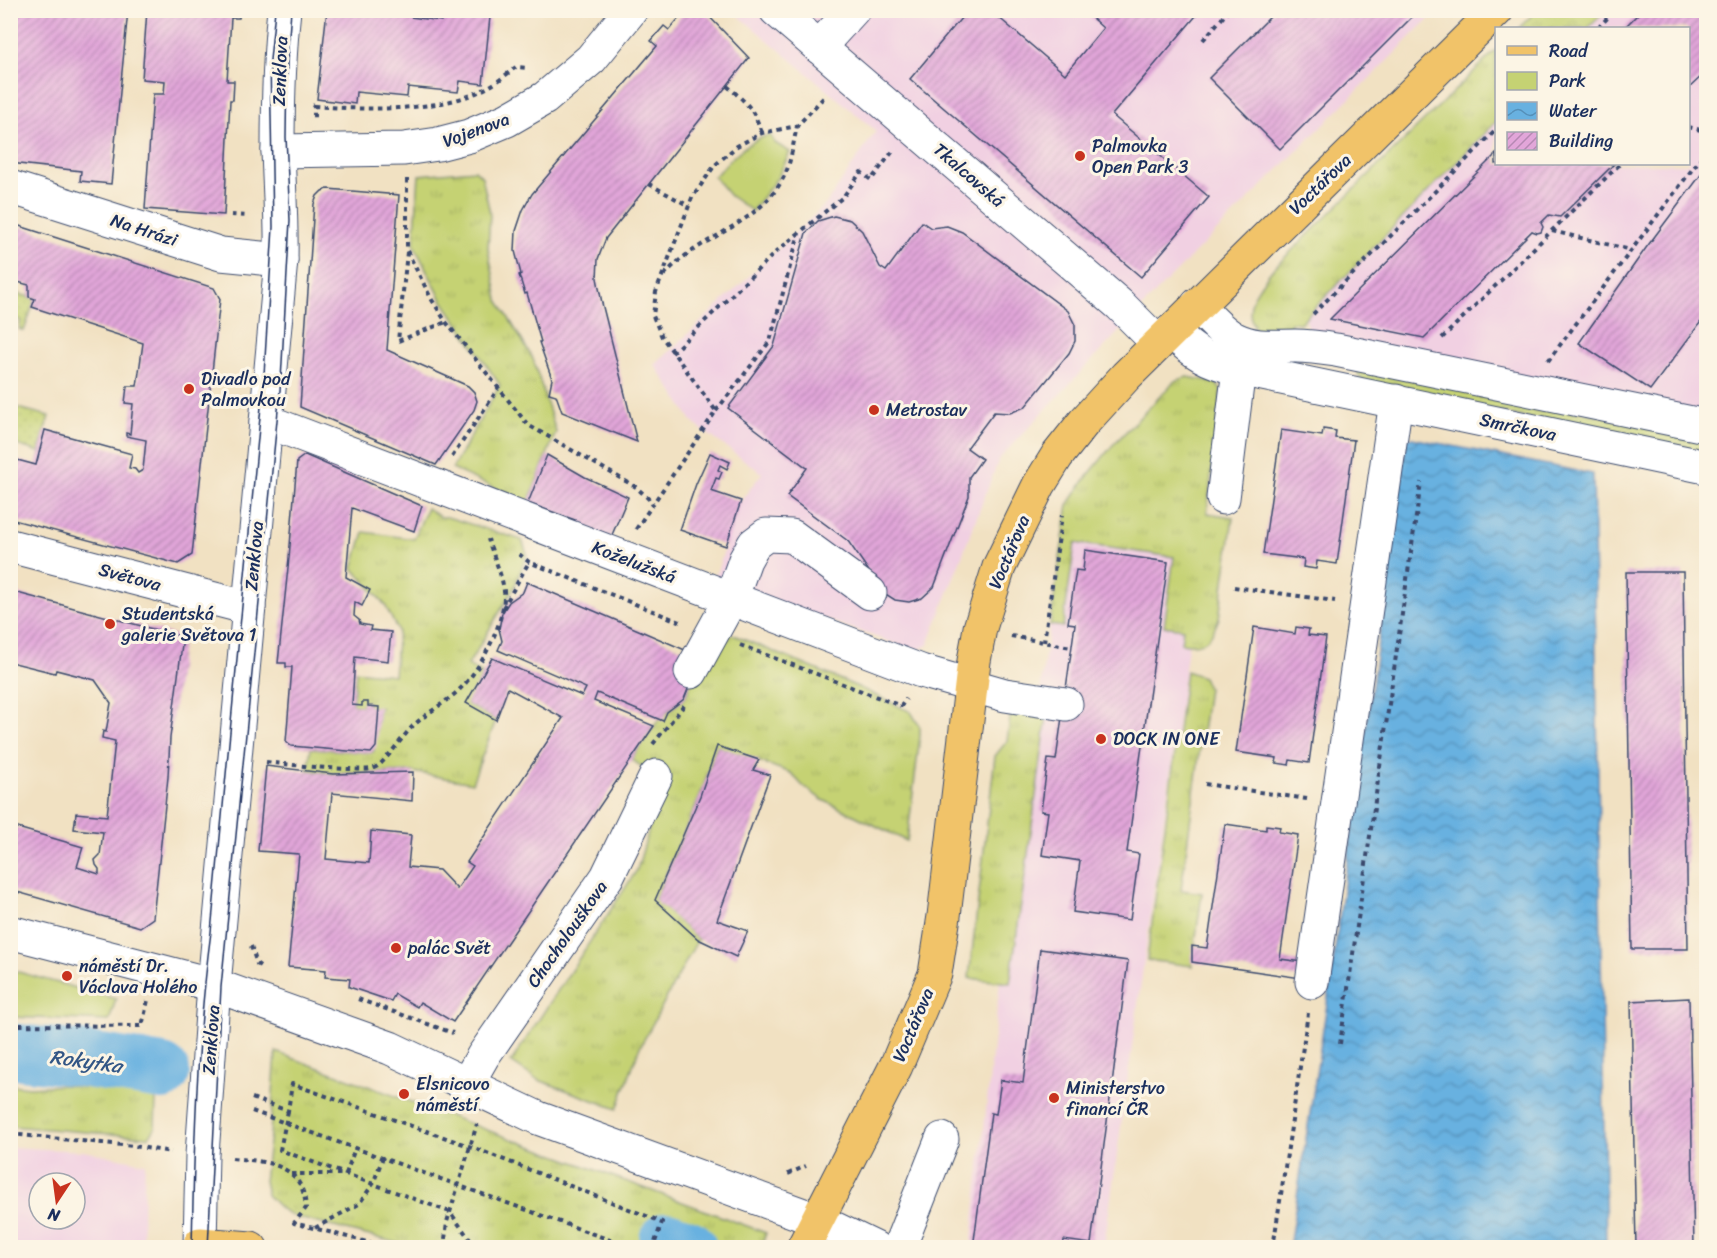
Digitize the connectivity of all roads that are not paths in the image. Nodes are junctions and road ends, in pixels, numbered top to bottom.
1 (284, 10) edge
2 (632, 10) edge
3 (776, 10) edge
4 (853, 10) edge
5 (1497, 10) edge
6 (819, 47) junction
7 (278, 150) junction
8 (10, 187) edge
9 (281, 260) junction
10 (1197, 305) junction
11 (1165, 337) junction
12 (1336, 350) junction
13 (1239, 369) junction
14 (1330, 388) junction
15 (1396, 401) junction
16 (266, 422) junction
17 (1707, 426) edge
18 (1707, 467) edge
19 (1223, 498) dead end
20 (10, 546) edge
21 (572, 561) dead end
22 (870, 593) dead end
23 (731, 599) junction
24 (249, 608) junction
25 (691, 672) dead end
26 (970, 686) junction
27 (1066, 704) dead end
28 (656, 776) dead end
29 (10, 932) edge
30 (1312, 982) road end
31 (214, 985) junction
32 (467, 1084) junction
33 (942, 1139) dead end
34 (810, 1234) edge
35 (200, 1246) edge
36 (251, 1248) edge
37 (875, 1248) edge
38 (899, 1248) edge

1 - 7 street, Zenklova
2 - 7 street, Vojenova
3 - 6 street, Tkalcovská
4 - 6 street
5 - 10 main road, Voctářova
6 - 11 street, Tkalcovská
7 - 9 street, Zenklova
8 - 9 street, Na Hrázi
9 - 16 street, Zenklova
10 - 11 main road, Voctářova
10 - 12 street
11 - 13 street, Smrčkova
11 - 26 main road, Voctářova
12 - 14 street
12 - 17 street
13 - 14 street, Smrčkova
13 - 19 street
14 - 15 street, Smrčkova
15 - 18 street, Smrčkova
15 - 30 street
16 - 23 street, Koželužská
16 - 24 street, Zenklova
20 - 24 street, Světova
21 - 23 street
22 - 23 street
23 - 25 street
23 - 26 street, Koželužská
24 - 31 street, Zenklova
26 - 27 street, Koželužská
26 - 34 main road, Voctářova
28 - 32 street, Chocholouškova
29 - 31 street
31 - 32 street
31 - 35 street, Zenklova
32 - 34 street
33 - 38 street
34 - 37 street
35 - 36 main road

